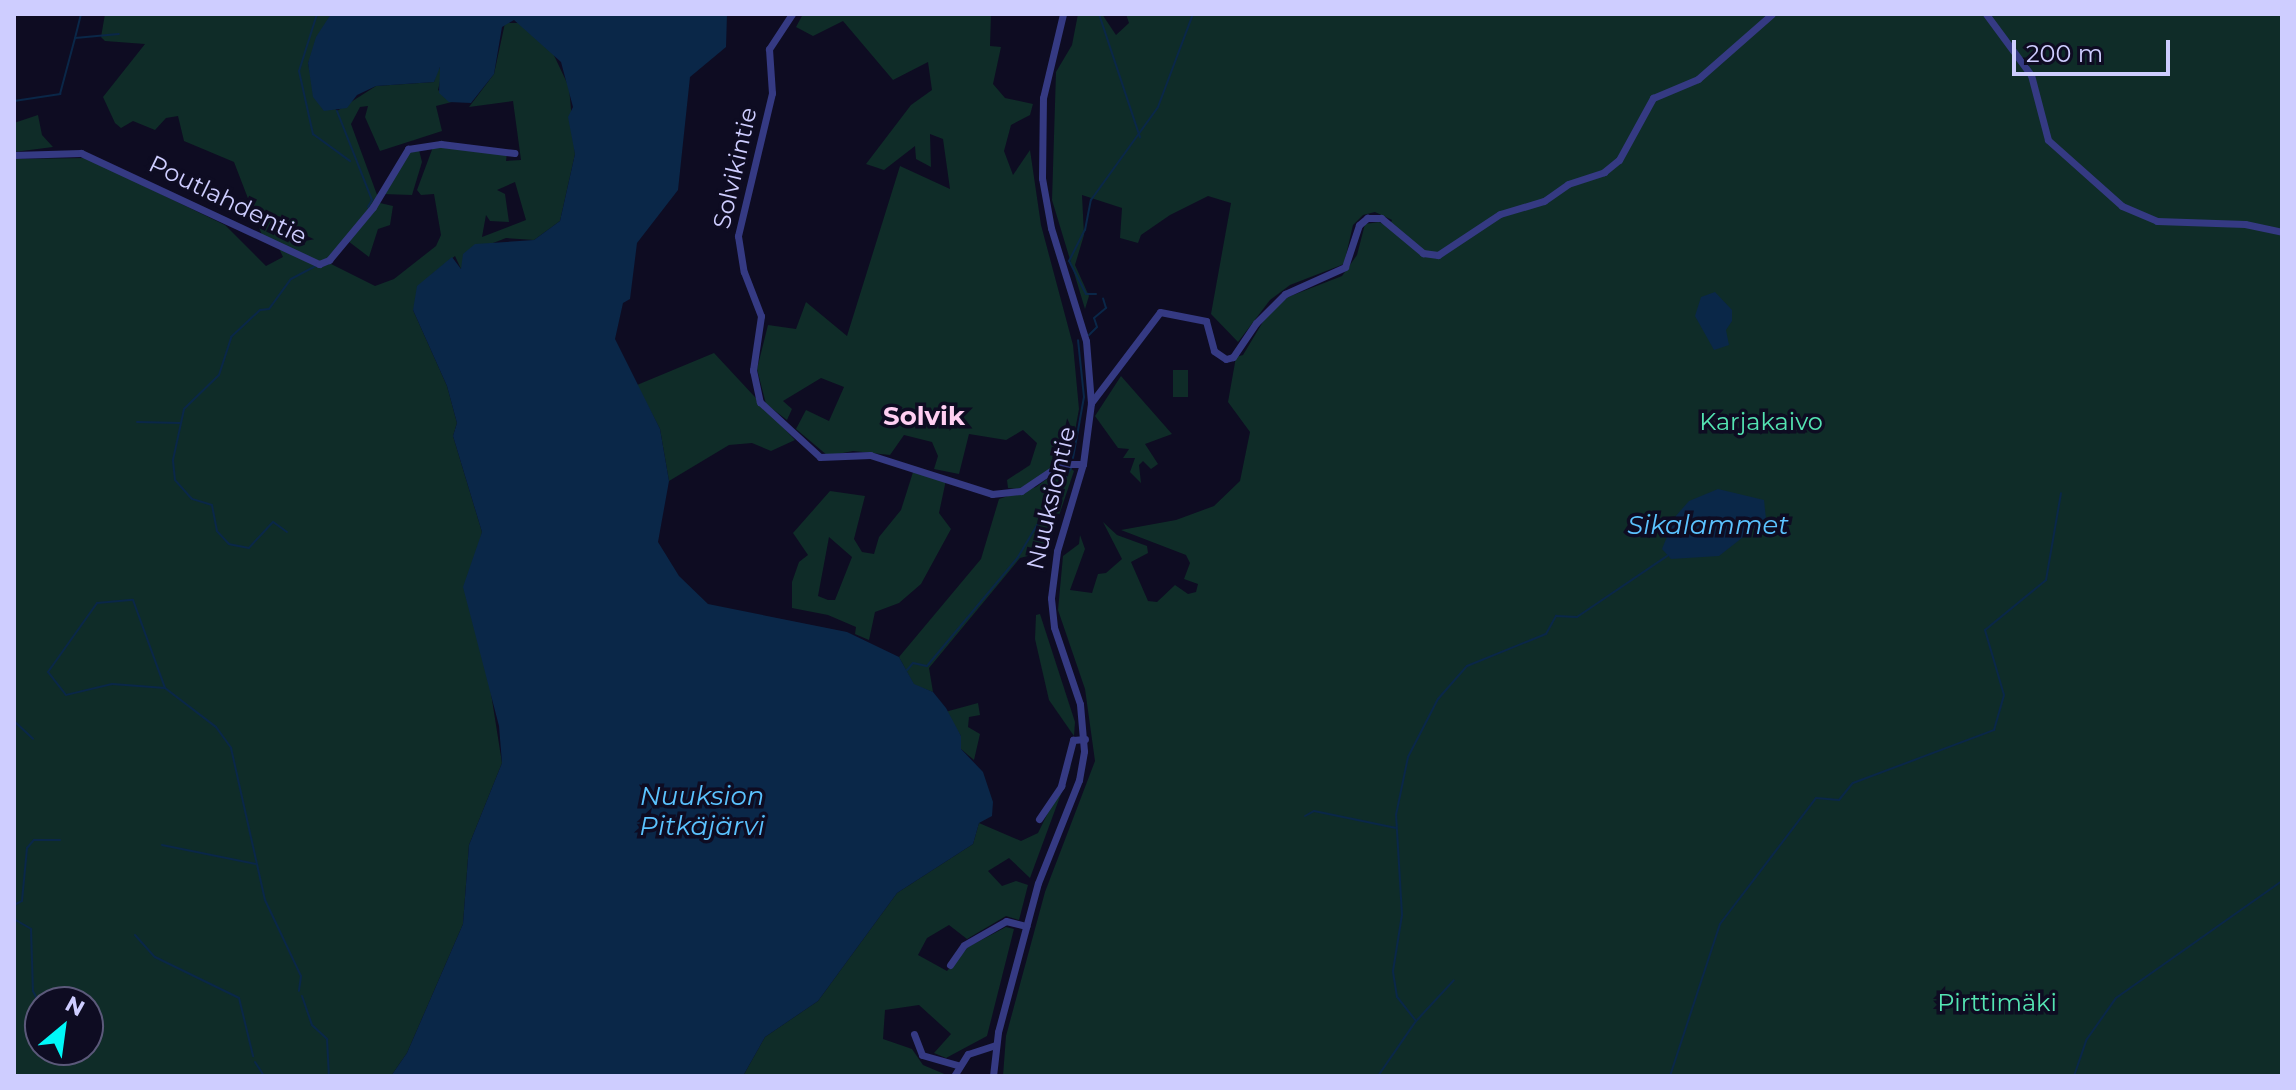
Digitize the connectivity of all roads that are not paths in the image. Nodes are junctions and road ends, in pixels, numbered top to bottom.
1 (792, 14) edge
2 (1063, 14) edge
3 (1772, 14) edge
4 (1986, 14) edge
5 (514, 153) dead end
6 (14, 155) edge
7 (2282, 232) edge
8 (1091, 403) junction
9 (1083, 464) junction
10 (1085, 739) junction
11 (1039, 819) dead end
12 (1026, 926) junction
13 (950, 965) dead end
14 (914, 1034) dead end
15 (996, 1045) junction
16 (958, 1065) junction
17 (954, 1076) edge
18 (993, 1076) edge

1 - 9 street, Solvikintie
2 - 8 street, Nuuksiontie
3 - 8 street
4 - 7 street
5 - 6 street, Poutlahdentie
8 - 9 street, Nuuksiontie
9 - 10 street, Nuuksiontie
10 - 11 street
10 - 12 street, Nuuksiontie
12 - 13 street
12 - 15 street, Nuuksiontie
14 - 16 street
15 - 16 street
15 - 18 street, Nuuksiontie
16 - 17 street

